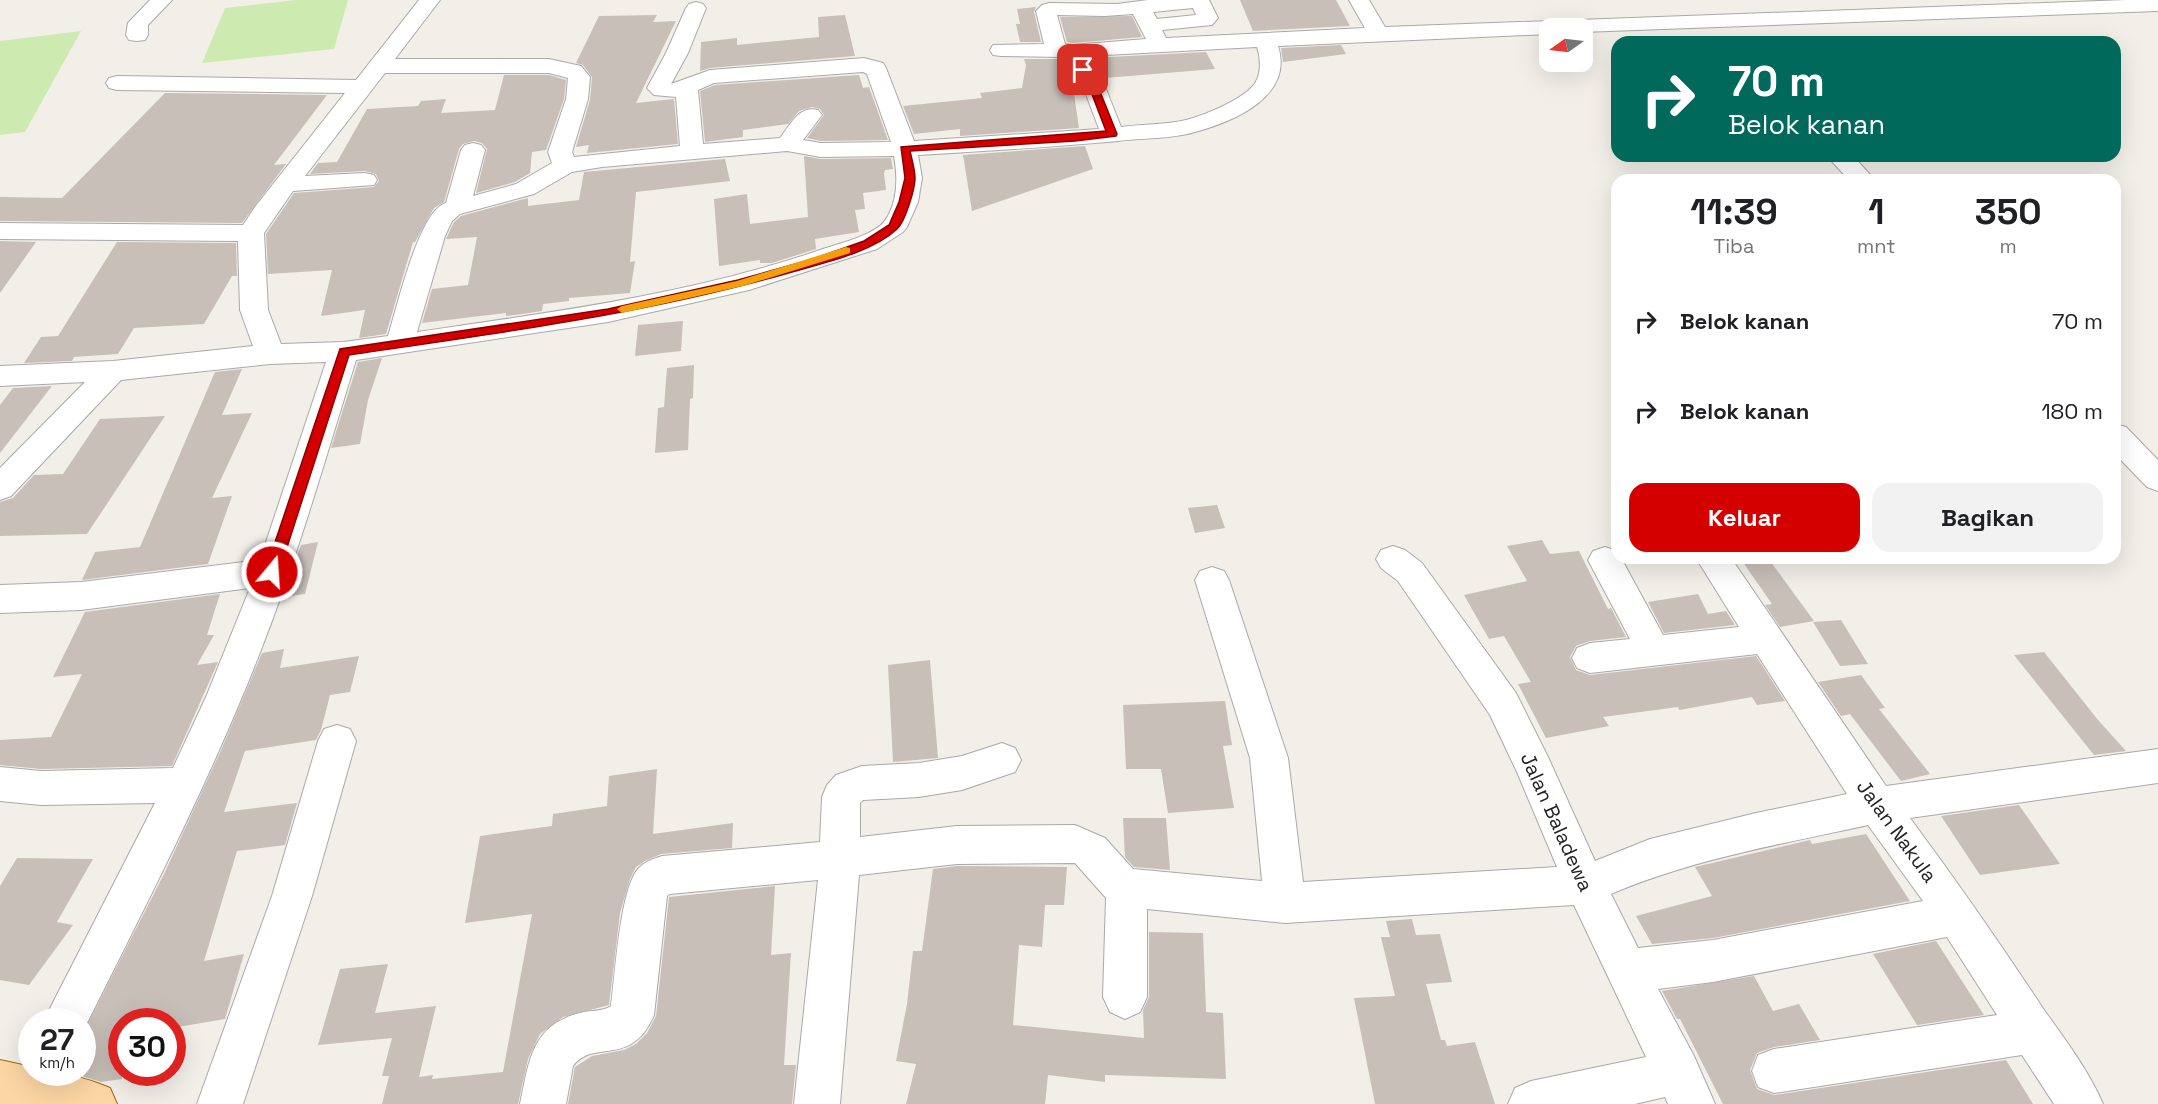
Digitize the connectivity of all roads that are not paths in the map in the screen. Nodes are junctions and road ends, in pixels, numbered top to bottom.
1 (162, 0) edge
2 (1359, 0) edge
3 (424, 3) edge
4 (2158, 5) edge
5 (696, 8) dead end
6 (1707, 22) junction
7 (1379, 34) junction
8 (137, 35) dead end
9 (1720, 36) edge
10 (1266, 40) junction
11 (1160, 45) junction
12 (1001, 50) dead end
13 (1064, 51) junction
14 (381, 66) junction
15 (117, 83) dead end
16 (364, 87) junction
17 (687, 87) junction
18 (810, 115) dead end
19 (1112, 134) junction
20 (787, 144) junction
21 (905, 149) junction
22 (473, 150) dead end
23 (693, 151) junction
24 (1845, 162) edge
25 (565, 166) junction
26 (1857, 174) edge
27 (365, 180) dead end
28 (287, 184) junction
29 (458, 206) junction
30 (0, 231) edge
31 (251, 233) junction
32 (400, 342) junction
33 (344, 352) junction
34 (270, 354) junction
35 (113, 371) junction
36 (0, 376) edge
37 (2121, 441) edge
38 (2158, 479) edge
39 (0, 488) edge
40 (1393, 559) dead end
41 (1605, 560) dead end
42 (1717, 564) edge
43 (272, 572) junction
44 (1212, 580) dead end
45 (0, 599) edge
46 (1767, 638) junction
47 (1654, 651) junction
48 (1590, 658) dead end
49 (337, 741) dead end
50 (1002, 760) dead end
51 (2158, 766) edge
52 (0, 784) edge
53 (184, 785) junction
54 (1878, 805) junction
55 (840, 859) junction
56 (1585, 885) junction
57 (1127, 888) junction
58 (1285, 903) junction
59 (1958, 915) junction
60 (1627, 971) junction
61 (1125, 997) dead end
62 (72, 1008) edge
63 (2034, 1030) junction
64 (1774, 1071) dead end
65 (36, 1086) edge
66 (1685, 1088) edge
67 (94, 1104) edge
68 (220, 1104) edge
69 (543, 1104) edge
70 (817, 1104) edge
71 (1531, 1104) edge
72 (2080, 1104) edge

1 - 8 street
2 - 7 street
3 - 14 street
4 - 6 street
5 - 17 street
6 - 7 street
6 - 9 street
7 - 10 street
10 - 11 street
10 - 19 street
11 - 13 street
11 - 13 street
12 - 13 street
13 - 19 street
14 - 16 street
14 - 25 street
15 - 16 street
16 - 28 street
17 - 21 street
17 - 23 street
18 - 20 street
19 - 21 street
20 - 21 street
20 - 23 street
21 - 32 street
22 - 29 street
23 - 25 street
24 - 26 street
25 - 29 street
27 - 28 street
28 - 31 street
29 - 32 street
30 - 31 street
31 - 34 street
32 - 33 street
33 - 34 street
33 - 43 street
34 - 35 street
35 - 36 street
35 - 39 street
37 - 38 street
40 - 56 street, Jalan Baladewa
41 - 47 street
42 - 46 street, Jalan Nakula
43 - 45 street
43 - 53 street
44 - 58 street
46 - 47 street
46 - 54 street, Jalan Nakula
47 - 48 street
49 - 68 street
50 - 55 street
51 - 54 street
52 - 53 street
53 - 62 street
54 - 56 street
54 - 59 street, Jalan Nakula
55 - 57 street
55 - 69 street
55 - 70 street
56 - 58 street
56 - 60 street, Jalan Baladewa
57 - 58 street
57 - 61 street
59 - 60 street
59 - 63 street, Jalan Nakula
60 - 66 street, Jalan Baladewa
63 - 64 street
63 - 72 street, Jalan Nakula
65 - 67 main road
66 - 71 street

